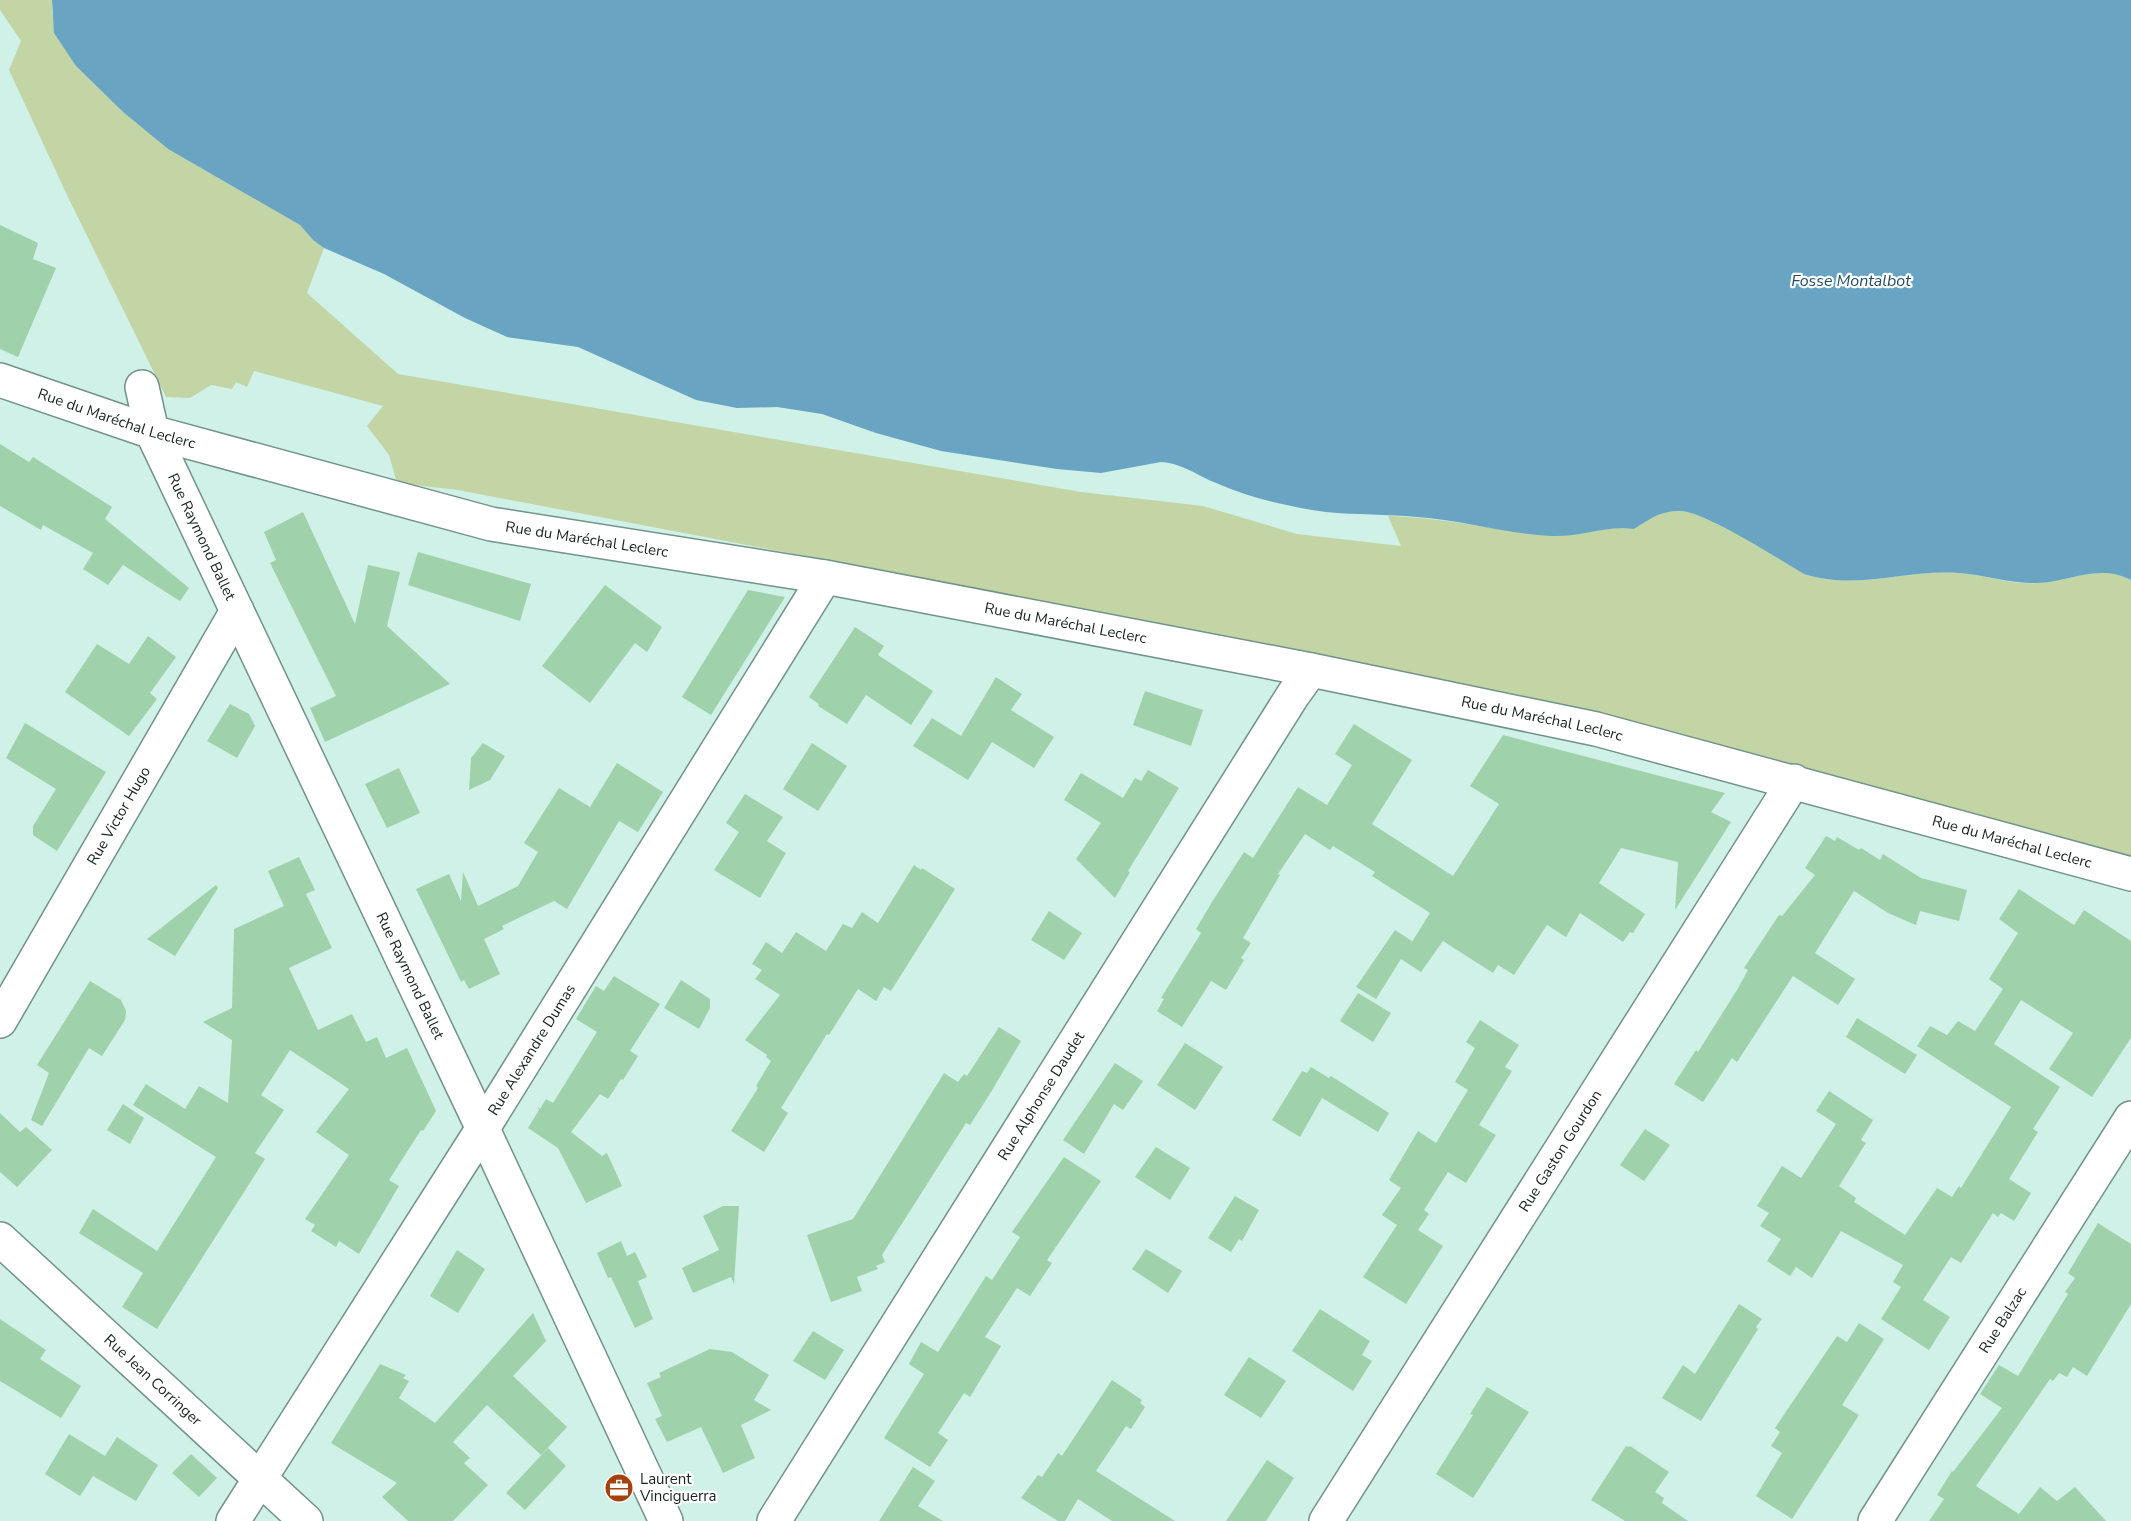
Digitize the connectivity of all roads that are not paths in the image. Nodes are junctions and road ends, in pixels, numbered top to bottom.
1 (0, 380) edge
2 (142, 387) dead end
3 (152, 432) junction
4 (825, 577) junction
5 (237, 611) junction
6 (1311, 670) junction
7 (1794, 781) junction
8 (2131, 874) edge
9 (0, 1021) edge
10 (2131, 1118) edge
11 (483, 1128) junction
12 (0, 1239) edge
13 (260, 1478) junction
14 (233, 1521) edge
15 (306, 1521) edge
16 (666, 1521) edge
17 (774, 1521) edge
18 (1326, 1521) edge
19 (1875, 1521) edge

1 - 3 street, Rue du Maréchal Leclerc
2 - 3 street, Rue Raymond Ballet
3 - 4 street, Rue du Maréchal Leclerc
3 - 5 street, Rue Raymond Ballet
4 - 6 street, Rue du Maréchal Leclerc
4 - 11 street, Rue Alexandre Dumas
5 - 9 street, Rue Victor Hugo
5 - 11 street, Rue Raymond Ballet
6 - 7 street, Rue du Maréchal Leclerc
6 - 17 street, Rue Alphonse Daudet
7 - 8 street, Rue du Maréchal Leclerc
7 - 18 street, Rue Gaston Gourdon
10 - 19 street, Rue Balzac
11 - 13 street, Rue Alexandre Dumas
11 - 16 street, Rue Raymond Ballet
12 - 13 street, Rue Jean Corringer
13 - 14 street, Rue Alexandre Dumas
13 - 15 street, Rue Jean Corringer

